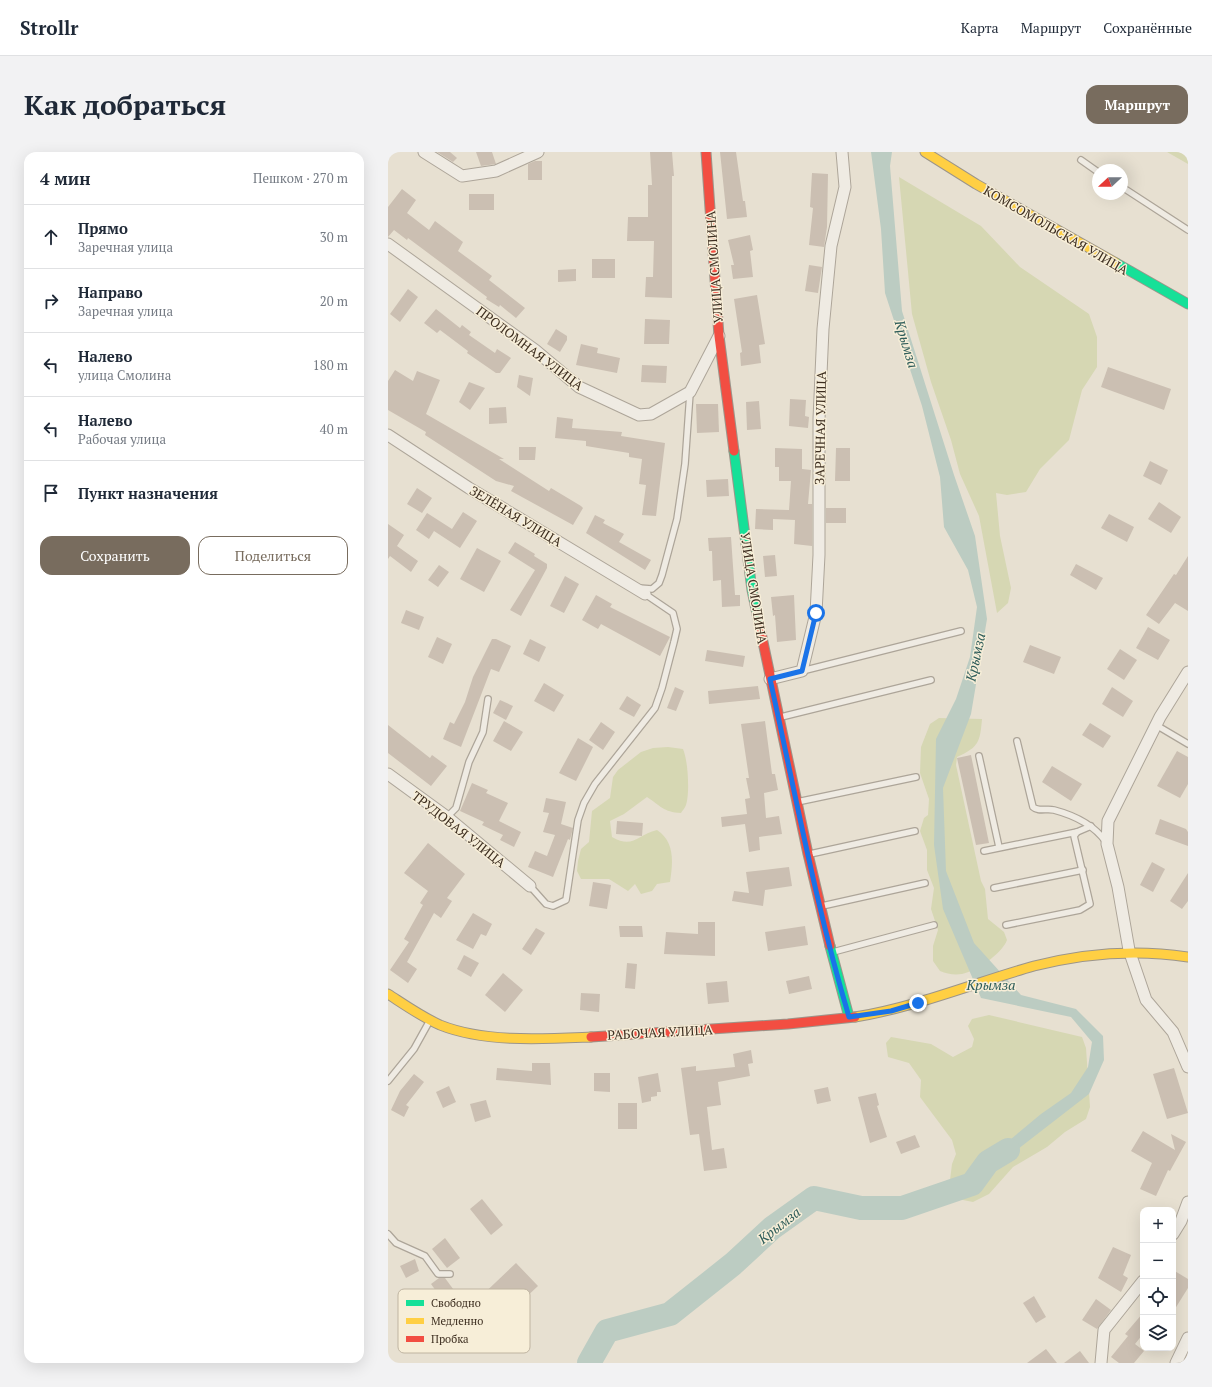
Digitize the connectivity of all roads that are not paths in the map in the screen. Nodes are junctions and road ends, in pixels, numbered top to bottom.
1 (424, 152) edge
2 (538, 152) edge
3 (706, 152) edge
4 (842, 152) edge
5 (925, 152) edge
6 (1081, 160) dead end
7 (1092, 168) edge
8 (1128, 191) edge
9 (1188, 230) edge
10 (388, 244) edge
11 (1188, 304) edge
12 (719, 336) junction
13 (690, 392) junction
14 (388, 435) edge
15 (633, 587) junction
16 (645, 594) joint
17 (961, 631) dead end
18 (802, 671) junction
19 (1188, 672) edge
20 (770, 679) junction
21 (931, 680) dead end
22 (488, 699) dead end
23 (779, 717) junction
24 (1156, 725) junction
25 (1017, 741) dead end
26 (1188, 744) edge
27 (979, 756) dead end
28 (388, 774) edge
29 (916, 777) dead end
30 (797, 802) junction
31 (447, 817) junction
32 (1091, 826) junction
33 (915, 831) dead end
34 (1077, 832) junction
35 (1107, 844) junction
36 (999, 848) junction
37 (984, 851) dead end
38 (808, 854) junction
39 (1083, 870) junction
40 (925, 883) dead end
41 (530, 886) joint
42 (994, 888) dead end
43 (820, 907) junction
44 (1006, 925) dead end
45 (934, 926) dead end
46 (1129, 950) junction
47 (831, 952) junction
48 (1188, 957) edge
49 (388, 994) edge
50 (849, 1017) junction
51 (430, 1020) junction
52 (1188, 1067) edge
53 (388, 1081) edge
54 (1188, 1202) edge
55 (1176, 1229) edge
56 (388, 1234) edge
57 (450, 1274) dead end
58 (1140, 1285) edge
59 (1188, 1338) edge
60 (1101, 1363) edge
61 (1176, 1363) edge

1 - 2 street
3 - 12 main road, УЛИЦА СМОЛИНА
4 - 18 street, ЗАРЕЧНАЯ УЛИЦА
5 - 11 main road, КОМСОМОЛЬСКАЯ УЛИЦА
6 - 7 lane
8 - 9 lane
10 - 13 street, ПРОЛОМНАЯ УЛИЦА
12 - 13 street
12 - 20 main road, УЛИЦА СМОЛИНА
13 - 15 lane
14 - 15 street, ЗЕЛЁНАЯ УЛИЦА
15 - 16 street, ЗЕЛЁНАЯ УЛИЦА
16 - 41 lane
17 - 18 lane
18 - 20 street
19 - 24 street
20 - 23 main road, УЛИЦА СМОЛИНА
21 - 23 lane
22 - 31 lane
23 - 30 main road, УЛИЦА СМОЛИНА
24 - 26 lane
24 - 35 street
25 - 32 lane
27 - 36 lane
28 - 31 street, ТРУДОВАЯ УЛИЦА
29 - 30 lane
30 - 38 main road, УЛИЦА СМОЛИНА
31 - 41 street, ТРУДОВАЯ УЛИЦА
32 - 34 lane
32 - 35 lane
33 - 38 lane
34 - 36 lane
34 - 39 lane
35 - 46 street
36 - 37 lane
38 - 43 main road, УЛИЦА СМОЛИНА
39 - 42 lane
39 - 44 lane
40 - 43 lane
43 - 47 main road, УЛИЦА СМОЛИНА
45 - 47 lane
46 - 48 main road, РАБОЧАЯ УЛИЦА
46 - 50 main road, РАБОЧАЯ УЛИЦА
46 - 52 street
47 - 50 main road, УЛИЦА СМОЛИНА
49 - 51 main road, РАБОЧАЯ УЛИЦА
50 - 51 main road, РАБОЧАЯ УЛИЦА
51 - 53 lane
54 - 55 street
56 - 57 lane
58 - 60 street
59 - 61 street

